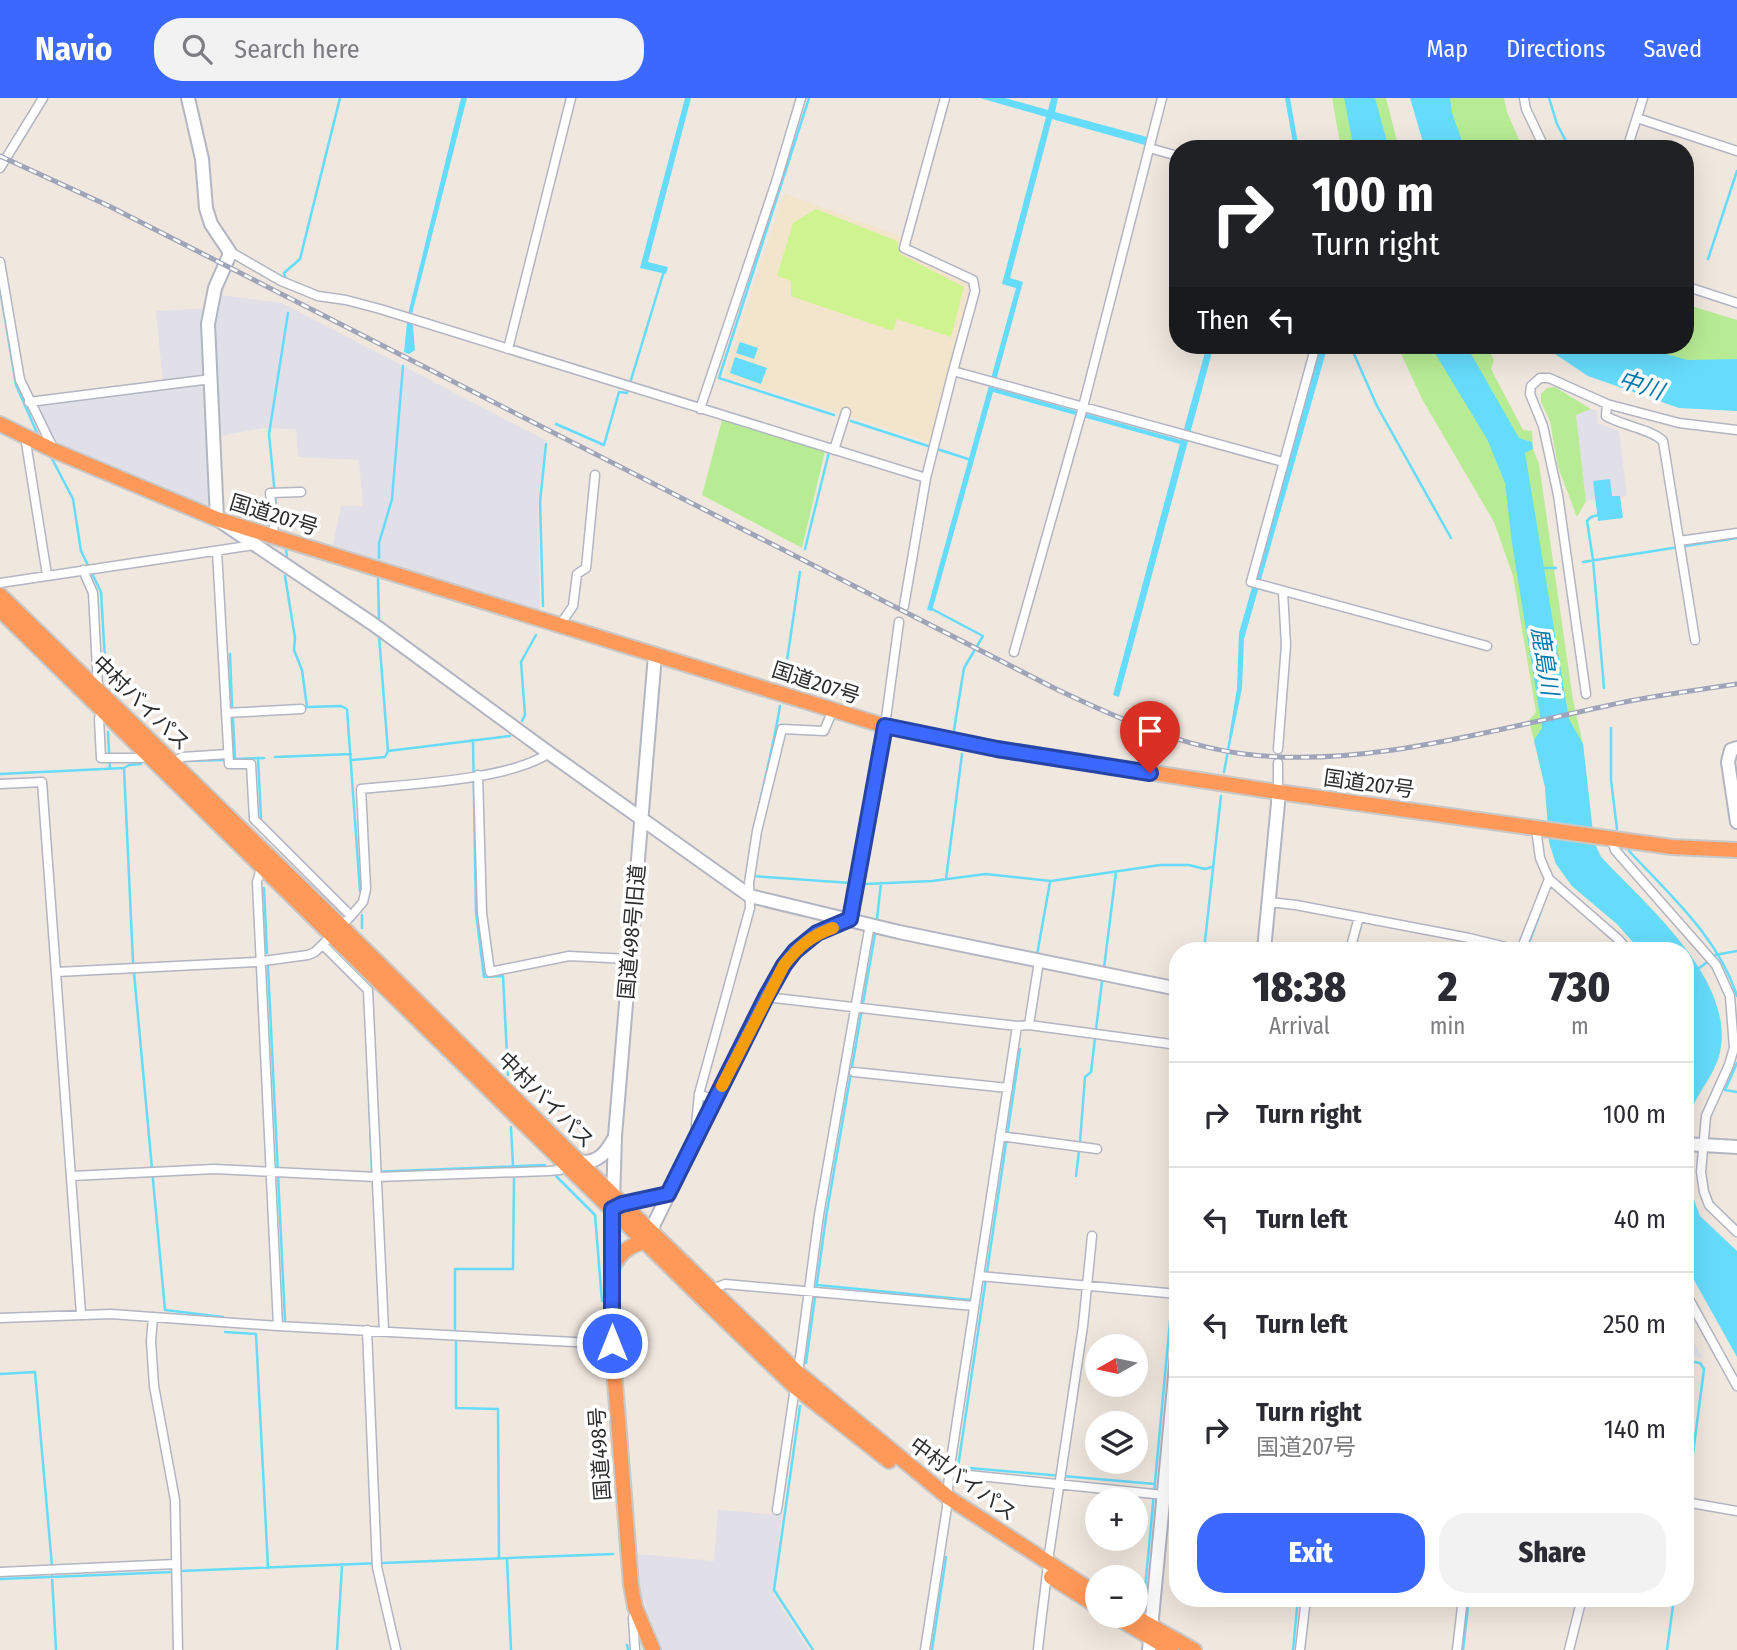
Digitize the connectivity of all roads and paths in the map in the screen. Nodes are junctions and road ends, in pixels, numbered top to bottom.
1 (43, 98) edge
2 (188, 98) edge
3 (572, 98) edge
4 (801, 98) edge
5 (945, 98) edge
6 (1161, 98) edge
7 (1524, 98) edge
8 (1643, 98) edge
9 (1637, 118) junction
10 (1541, 140) edge
11 (1630, 140) edge
12 (1149, 148) junction
13 (1737, 151) edge
14 (1169, 154) edge
15 (0, 168) edge
16 (229, 251) junction
17 (0, 262) edge
18 (1694, 289) edge
19 (1737, 303) edge
20 (508, 349) junction
21 (1313, 354) edge
22 (953, 371) junction
23 (211, 379) junction
24 (29, 402) junction
25 (1608, 404) junction
26 (1083, 407) junction
27 (700, 409) junction
28 (846, 412) dead end
29 (0, 424) edge
30 (1737, 430) edge
31 (25, 436) junction
32 (831, 449) junction
33 (55, 451) junction
34 (1283, 462) junction
35 (595, 475) dead end
36 (926, 478) junction
37 (301, 492) dead end
38 (217, 519) junction
39 (1737, 533) edge
40 (272, 536) junction
41 (1679, 541) junction
42 (254, 545) junction
43 (217, 551) junction
44 (87, 569) junction
45 (47, 575) junction
46 (0, 583) edge
47 (1283, 592) junction
48 (0, 595) edge
49 (904, 606) dead end
50 (0, 610) edge
51 (899, 622) dead end
52 (560, 625) junction
53 (1695, 640) dead end
54 (1487, 646) dead end
55 (1014, 653) dead end
56 (655, 655) junction
57 (98, 690) junction
58 (1586, 694) dead end
59 (101, 708) junction
60 (301, 709) dead end
61 (832, 712) junction
62 (226, 713) junction
63 (885, 726) junction
64 (1737, 748) edge
65 (1278, 749) dead end
66 (548, 752) junction
67 (148, 754) junction
68 (228, 754) junction
69 (172, 763) junction
70 (1278, 763) dead end
71 (478, 775) junction
72 (0, 784) edge
73 (1278, 792) junction
74 (640, 818) junction
75 (257, 822) junction
76 (1737, 822) edge
77 (1536, 829) junction
78 (246, 834) junction
79 (1606, 839) junction
80 (1737, 850) edge
81 (265, 861) junction
82 (1549, 879) junction
83 (750, 896) junction
84 (1269, 902) junction
85 (818, 912) junction
86 (1359, 917) junction
87 (850, 919) junction
88 (870, 924) junction
89 (337, 930) junction
90 (817, 933) junction
91 (1265, 942) edge
92 (1352, 942) edge
93 (1486, 942) edge
94 (1522, 942) edge
95 (1621, 942) edge
96 (629, 959) junction
97 (262, 960) junction
98 (1039, 961) junction
99 (57, 972) junction
100 (1169, 987) edge
101 (766, 997) junction
102 (860, 1008) junction
103 (1029, 1025) junction
104 (1017, 1026) junction
105 (1169, 1044) edge
106 (854, 1072) dead end
107 (1008, 1088) junction
108 (699, 1094) junction
109 (714, 1100) junction
110 (615, 1136) junction
111 (1000, 1136) junction
112 (695, 1139) junction
113 (1694, 1146) edge
114 (1737, 1147) edge
115 (1097, 1149) dead end
116 (572, 1163) junction
117 (276, 1173) junction
118 (376, 1173) junction
119 (72, 1176) junction
120 (668, 1194) junction
121 (616, 1203) junction
122 (1737, 1232) edge
123 (648, 1236) junction
124 (1092, 1236) dead end
125 (612, 1268) junction
126 (979, 1276) junction
127 (1086, 1286) junction
128 (810, 1292) junction
129 (705, 1293) junction
130 (1169, 1293) edge
131 (974, 1306) junction
132 (1694, 1308) edge
133 (81, 1314) junction
134 (153, 1317) junction
135 (0, 1318) edge
136 (278, 1326) junction
137 (367, 1330) junction
138 (384, 1331) junction
139 (612, 1343) junction
140 (797, 1380) junction
141 (1737, 1386) edge
142 (1169, 1409) edge
143 (949, 1473) junction
144 (1059, 1485) junction
145 (1157, 1494) junction
146 (948, 1502) junction
147 (1694, 1503) edge
148 (777, 1510) dead end
149 (1737, 1511) edge
150 (175, 1564) junction
151 (1048, 1570) junction
152 (0, 1572) edge
153 (1085, 1588) edge
154 (1085, 1597) edge
155 (635, 1607) junction
156 (1305, 1607) edge
157 (1461, 1607) edge
158 (1580, 1607) edge
159 (1134, 1628) edge
160 (1150, 1638) edge
161 (178, 1650) edge
162 (396, 1650) edge
163 (635, 1650) edge
164 (653, 1650) edge
165 (925, 1650) edge
166 (1038, 1650) edge
167 (1171, 1650) edge
168 (1194, 1650) edge
169 (1300, 1650) edge
170 (1457, 1650) edge
171 (1569, 1650) edge

1 - 15 street
2 - 16 street
3 - 20 street
4 - 27 street
5 - 22 street
6 - 12 street
7 - 10 street
8 - 9 street
9 - 11 street
9 - 13 street
12 - 14 street
12 - 26 street
16 - 20 street
16 - 23 street
17 - 24 street
18 - 19 street
20 - 27 street
21 - 34 street
22 - 26 street
22 - 36 street
23 - 24 street
23 - 38 street
24 - 33 street
25 - 30 street
25 - 41 street
25 - 58 street
26 - 34 street
26 - 55 street
27 - 32 street
28 - 32 street
29 - 31 highway, 国道207号
31 - 33 highway, 国道207号
31 - 45 street
32 - 36 street
33 - 38 highway, 国道207号
34 - 47 street
35 - 52 street
36 - 49 street
37 - 40 street
38 - 40 highway, 国道207号
38 - 42 street
39 - 41 street
40 - 52 highway, 国道207号
41 - 53 street
42 - 43 street
42 - 66 street
43 - 44 street
43 - 62 street
44 - 45 street
44 - 57 street
45 - 46 street
47 - 54 street
47 - 65 street
48 - 57 highway, 中村バイパス
50 - 59 highway, 中村バイパス
51 - 63 street
52 - 56 highway, 国道207号
56 - 61 highway, 国道207号
56 - 74 street, 国道498号旧道
57 - 69 highway, 中村バイパス
59 - 67 highway, 中村バイパス
59 - 67 street
60 - 62 street
61 - 63 highway, 国道207号
61 - 83 street
62 - 68 street
63 - 73 highway, 国道207号
63 - 87 street
64 - 76 street
66 - 71 street
66 - 74 street
67 - 81 highway, 中村バイパス
68 - 69 street
68 - 75 street
69 - 78 highway, 中村バイパス
70 - 73 street
71 - 89 street
71 - 96 street
72 - 99 street
73 - 77 highway, 国道207号
73 - 84 street
74 - 83 street
74 - 96 street, 国道498号旧道
75 - 78 street
75 - 89 street
77 - 79 highway, 国道207号
77 - 82 street
78 - 81 highway, 中村バイパス
79 - 80 highway, 国道207号
79 - 113 street
81 - 89 highway, 中村バイパス
81 - 97 street
82 - 94 street
82 - 95 street
83 - 85 street
83 - 108 street
84 - 86 street
84 - 91 street
85 - 87 street
85 - 90 street
86 - 92 street
86 - 93 street
87 - 88 street
87 - 90 street
88 - 98 street
88 - 102 street
89 - 97 street
89 - 116 highway, 中村バイパス
89 - 118 street
90 - 101 street
96 - 110 street, 国道498号旧道
97 - 99 street
97 - 117 street
98 - 100 street
98 - 103 street
99 - 119 street
101 - 102 street
101 - 109 street
102 - 104 street
102 - 128 street
103 - 104 street
103 - 105 street
104 - 107 street
106 - 107 street
107 - 111 street
108 - 109 street
108 - 112 street
109 - 112 street
110 - 116 street
110 - 121 street, 国道498号旧道
111 - 115 street
111 - 126 street
112 - 120 street
113 - 114 street
113 - 122 street
116 - 118 street
116 - 121 highway, 中村バイパス
117 - 118 street
117 - 119 street
117 - 136 street
118 - 138 street
119 - 133 street
120 - 121 street
120 - 123 street
121 - 123 highway, 中村バイパス
121 - 125 highway, 国道498号
123 - 125 highway
123 - 129 highway, 中村バイパス
124 - 127 street
125 - 139 highway, 国道498号
126 - 127 street
126 - 131 street
127 - 130 street
127 - 144 street
128 - 129 street
128 - 131 street
128 - 140 street
129 - 140 highway, 中村バイパス
131 - 143 street
132 - 141 street
133 - 134 street
133 - 135 street
134 - 136 street
134 - 150 street
136 - 137 street
137 - 138 street
137 - 162 street
138 - 139 street
139 - 155 highway, 国道498号
140 - 146 highway, 中村バイパス
140 - 148 street
142 - 145 street
143 - 144 street
143 - 146 street
144 - 145 street
144 - 151 street
145 - 160 street
146 - 151 highway, 中村バイパス
146 - 165 street
147 - 149 street
150 - 152 street
150 - 161 street
151 - 153 highway, 中村バイパス
151 - 154 highway, 中村バイパス
151 - 166 street
155 - 163 street
155 - 164 highway, 国道498号
156 - 169 street
157 - 170 street
158 - 171 street
159 - 160 highway
160 - 167 highway
160 - 168 highway

